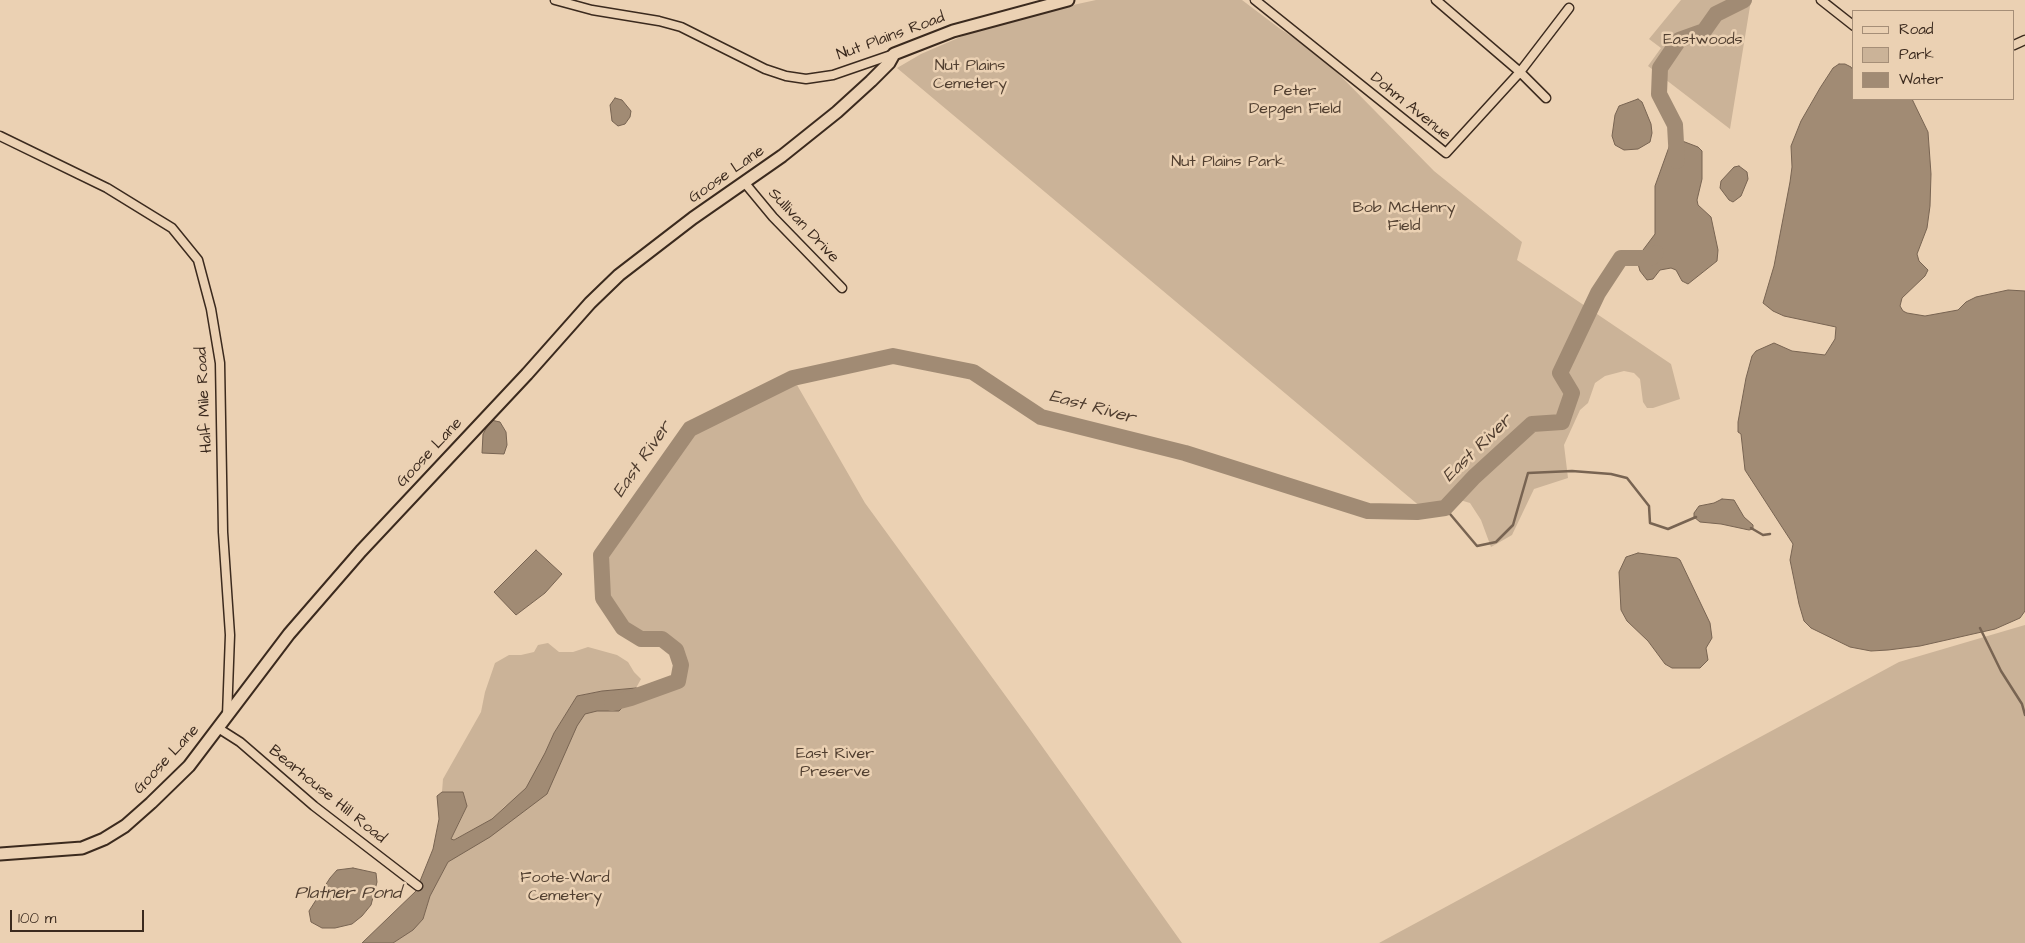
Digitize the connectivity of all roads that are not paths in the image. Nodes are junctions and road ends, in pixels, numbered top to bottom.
1 (555, 0) edge
2 (1068, 0) edge
3 (1255, 0) edge
4 (1436, 0) edge
5 (1821, 0) edge
6 (1568, 8) dead end
7 (1852, 24) edge
8 (894, 54) junction
9 (1520, 72) junction
10 (1546, 98) dead end
11 (0, 136) edge
12 (744, 182) junction
13 (842, 288) dead end
14 (227, 716) junction
15 (218, 728) junction
16 (0, 854) edge
17 (418, 886) dead end

1 - 8 street, Nut Plains Road
2 - 8 street, Nut Plains Road
3 - 9 street, Dohm Avenue
4 - 9 street
5 - 7 street
6 - 9 street, Dohm Avenue
8 - 12 street, Goose Lane
9 - 10 street
11 - 14 street, Half Mile Road
12 - 13 street, Sullivan Drive
12 - 14 street, Goose Lane
14 - 15 street, Goose Lane
15 - 16 street, Goose Lane
15 - 17 street, Bearhouse Hill Road

